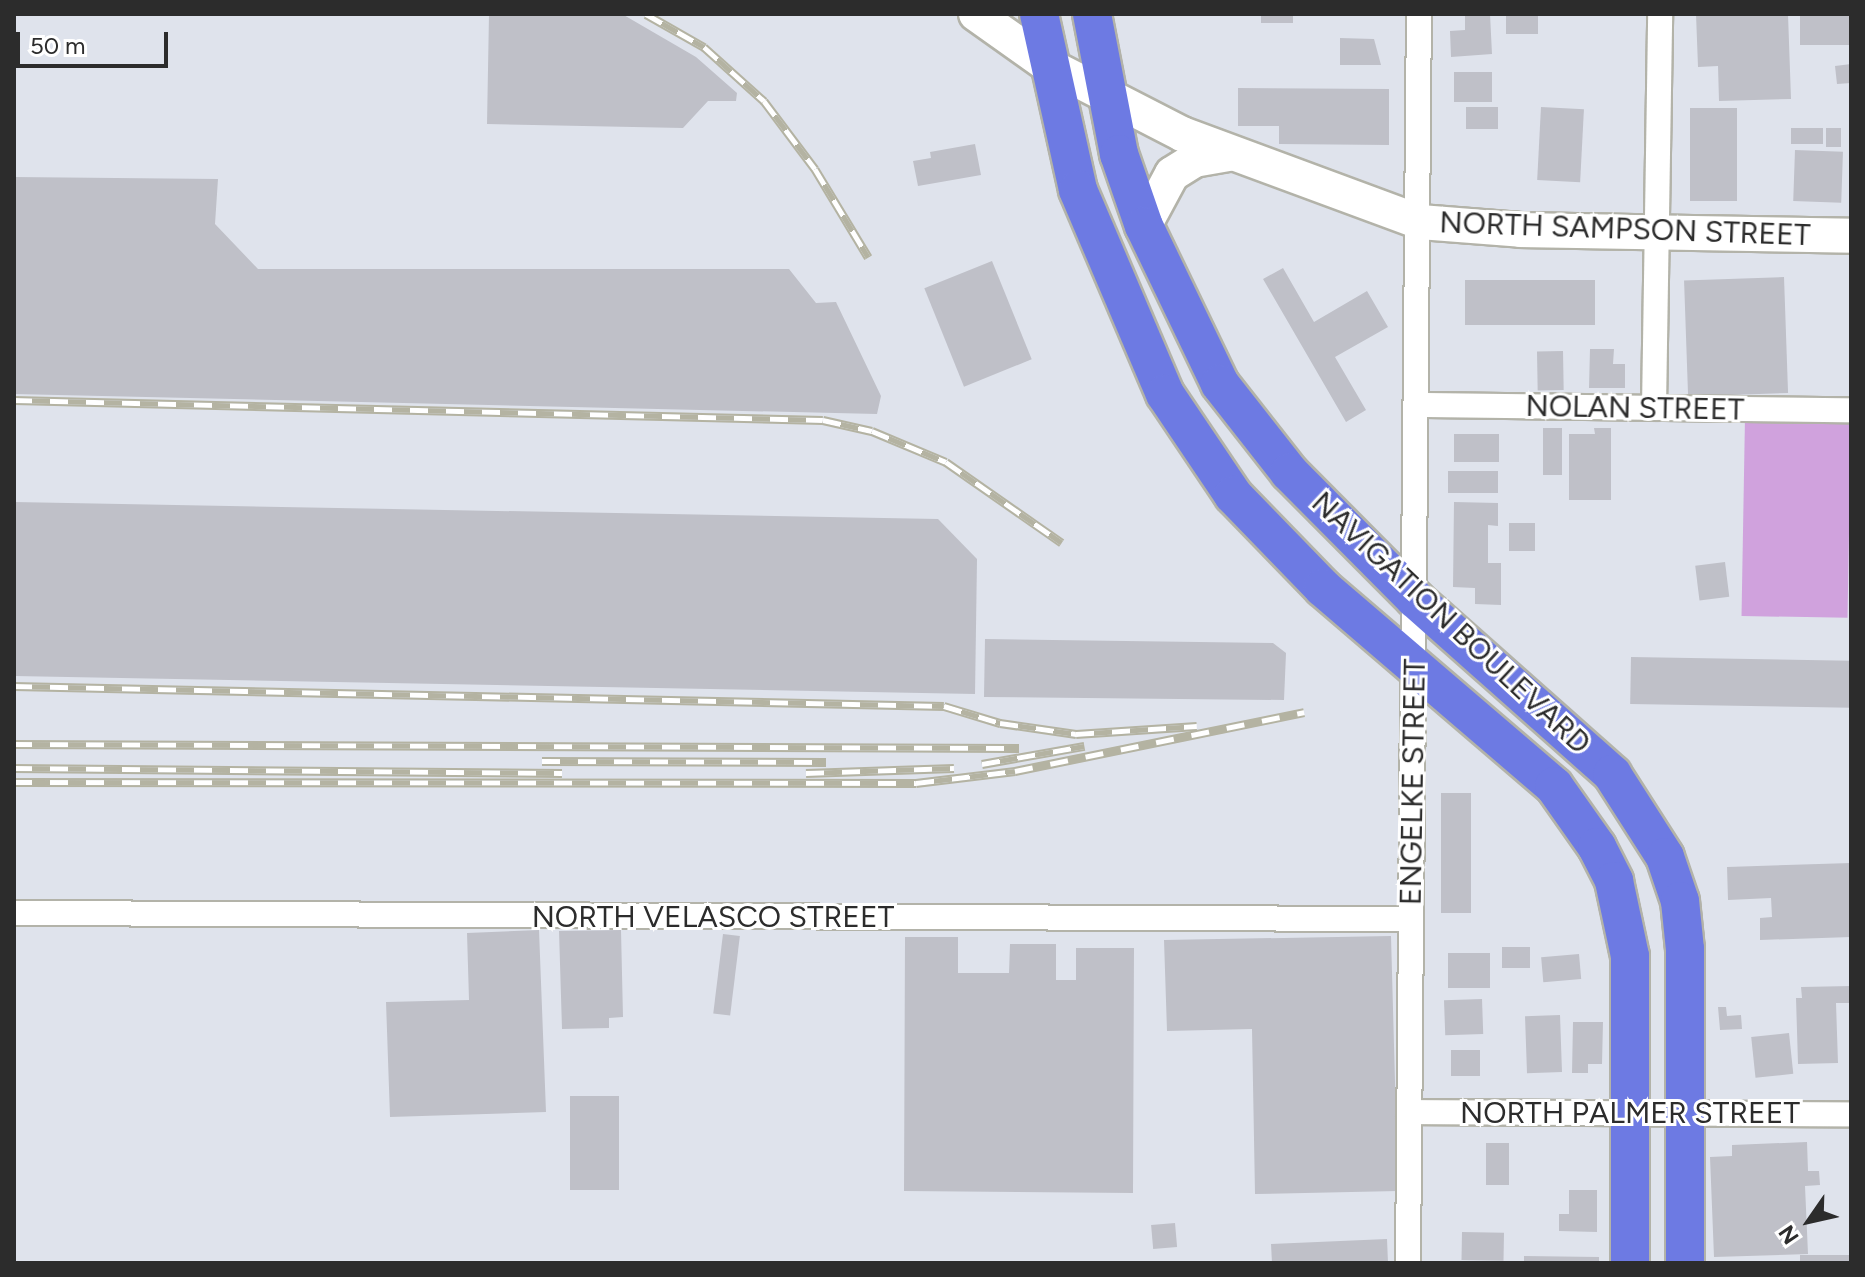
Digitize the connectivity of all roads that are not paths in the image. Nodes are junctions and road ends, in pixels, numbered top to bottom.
1 (976, 14) edge
2 (1039, 14) edge
3 (1092, 14) edge
4 (1419, 14) edge
5 (1660, 14) edge
6 (1048, 65) junction
7 (1107, 93) junction
8 (1228, 154) junction
9 (1420, 222) junction
10 (1144, 226) junction
11 (1655, 233) junction
12 (1851, 236) edge
13 (1220, 382) junction
14 (1165, 394) junction
15 (1418, 405) junction
16 (1654, 408) junction
17 (1851, 410) edge
18 (1188, 427) junction
19 (1384, 567) junction
20 (1415, 599) junction
21 (1337, 600) junction
22 (1414, 663) junction
23 (1577, 741) junction
24 (1536, 770) junction
25 (1609, 770) junction
26 (1566, 801) junction
27 (14, 913) edge
28 (1411, 919) junction
29 (1409, 1112) junction
30 (1631, 1113) junction
31 (1685, 1113) junction
32 (1851, 1114) edge
33 (1408, 1263) edge
34 (1630, 1263) edge
35 (1685, 1263) edge

1 - 6 main road, NORTH SAMPSON STREET
2 - 6 main road, NAVIGATION BOULEVARD
3 - 7 main road, NAVIGATION BOULEVARD
4 - 9 street, ENGELKE STREET
5 - 11 street
6 - 7 main road, NORTH SAMPSON STREET
6 - 14 main road, NAVIGATION BOULEVARD
7 - 8 main road, NORTH SAMPSON STREET
7 - 10 main road, NAVIGATION BOULEVARD
8 - 9 main road, NORTH SAMPSON STREET
8 - 10 main road
9 - 11 main road, NORTH SAMPSON STREET
9 - 15 street, ENGELKE STREET
10 - 13 main road, NAVIGATION BOULEVARD
11 - 12 main road, NORTH SAMPSON STREET
11 - 16 street
13 - 14 main road
13 - 18 main road
13 - 19 main road, NAVIGATION BOULEVARD
14 - 18 main road, NAVIGATION BOULEVARD
15 - 16 street, NOLAN STREET
15 - 20 street, ENGELKE STREET
16 - 17 street, NOLAN STREET
18 - 21 main road, NAVIGATION BOULEVARD
19 - 20 main road, NAVIGATION BOULEVARD
19 - 21 main road
20 - 22 street, ENGELKE STREET
20 - 23 main road, NAVIGATION BOULEVARD
21 - 22 main road, NAVIGATION BOULEVARD
22 - 24 main road, NAVIGATION BOULEVARD
22 - 28 street, ENGELKE STREET
23 - 24 main road
23 - 25 main road, NAVIGATION BOULEVARD
24 - 26 main road, NAVIGATION BOULEVARD
25 - 26 main road
25 - 31 main road, NAVIGATION BOULEVARD
26 - 30 main road, NAVIGATION BOULEVARD
27 - 28 street, NORTH VELASCO STREET
28 - 29 street, ENGELKE STREET
29 - 30 street, NORTH PALMER STREET
29 - 33 street, ENGELKE STREET
30 - 31 street, NORTH PALMER STREET
30 - 34 main road, NAVIGATION BOULEVARD
31 - 32 street, NORTH PALMER STREET
31 - 35 main road, NAVIGATION BOULEVARD

